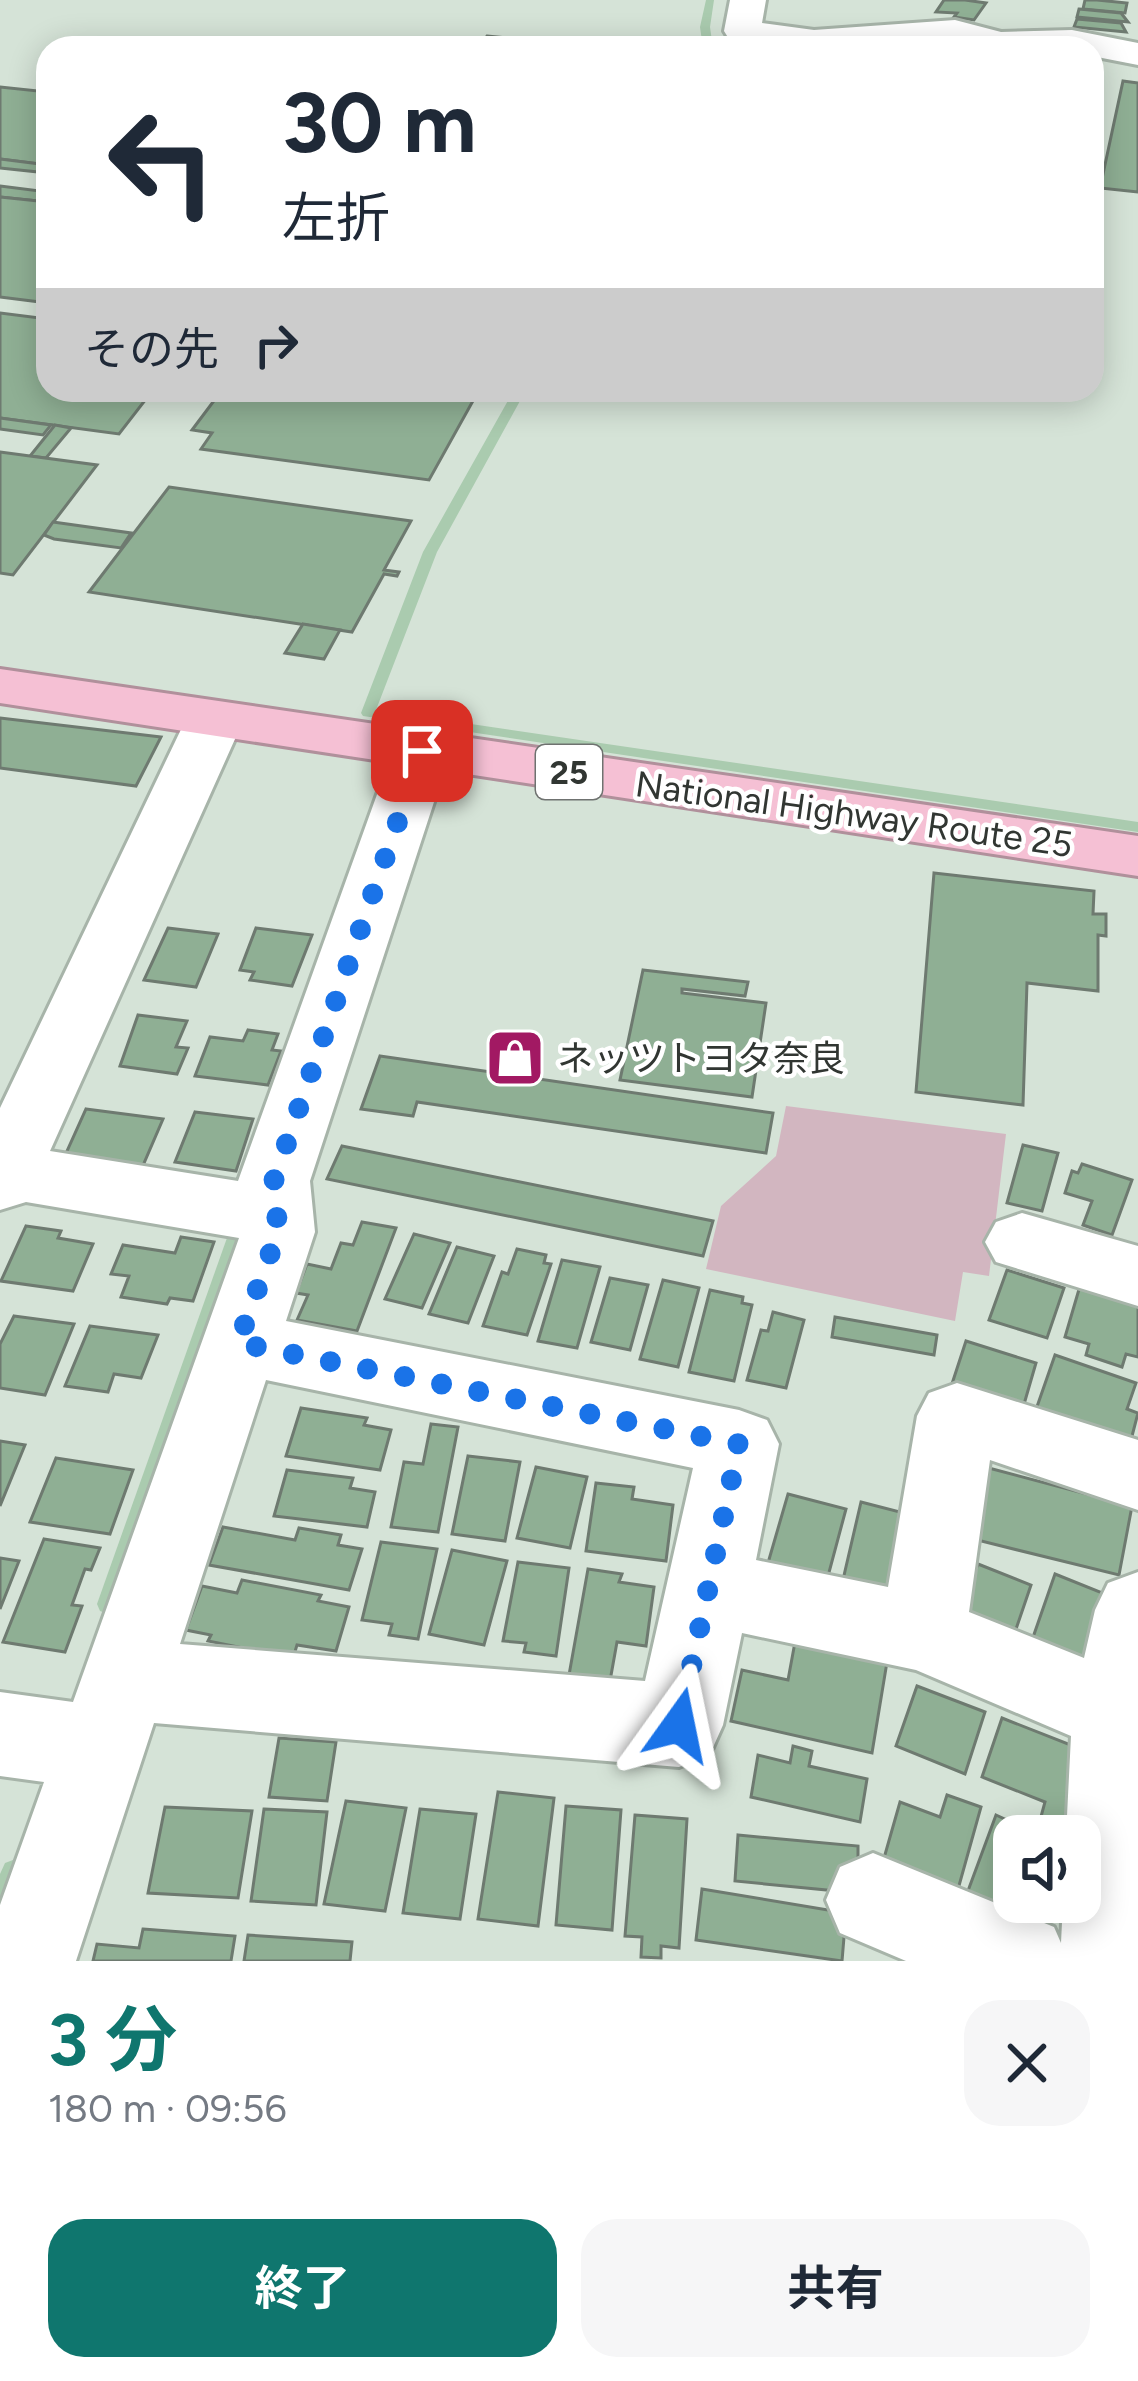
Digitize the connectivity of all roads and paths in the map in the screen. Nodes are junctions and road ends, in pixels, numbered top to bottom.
1 (748, 0) edge
2 (763, 36) edge
3 (884, 36) edge
4 (974, 36) edge
5 (1104, 47) edge
6 (1138, 54) edge
7 (0, 686) edge
8 (215, 718) junction
9 (422, 751) junction
10 (1138, 856) edge
11 (3, 1177) edge
12 (257, 1213) junction
13 (1022, 1242) dead end
14 (1138, 1276) edge
15 (238, 1343) junction
16 (1138, 1475) edge
17 (708, 1588) junction
18 (1138, 1610) edge
19 (923, 1633) junction
20 (1116, 1713) junction
21 (63, 1725) edge
22 (874, 1900) dead end
23 (1118, 1910) edge
24 (28, 1961) edge
25 (1020, 1961) edge

1 - 2 street
3 - 4 street
5 - 6 street
7 - 8 highway, National Highway Route 25 / 25
8 - 9 highway, National Highway Route 25 / 25
8 - 11 street
9 - 10 highway, National Highway Route 25 / 25
9 - 12 street
11 - 12 street
12 - 15 street
13 - 14 street
15 - 17 street
15 - 21 street
16 - 19 street
17 - 19 street
17 - 21 street
18 - 20 street
19 - 20 street
20 - 23 street
21 - 24 street
22 - 25 street

